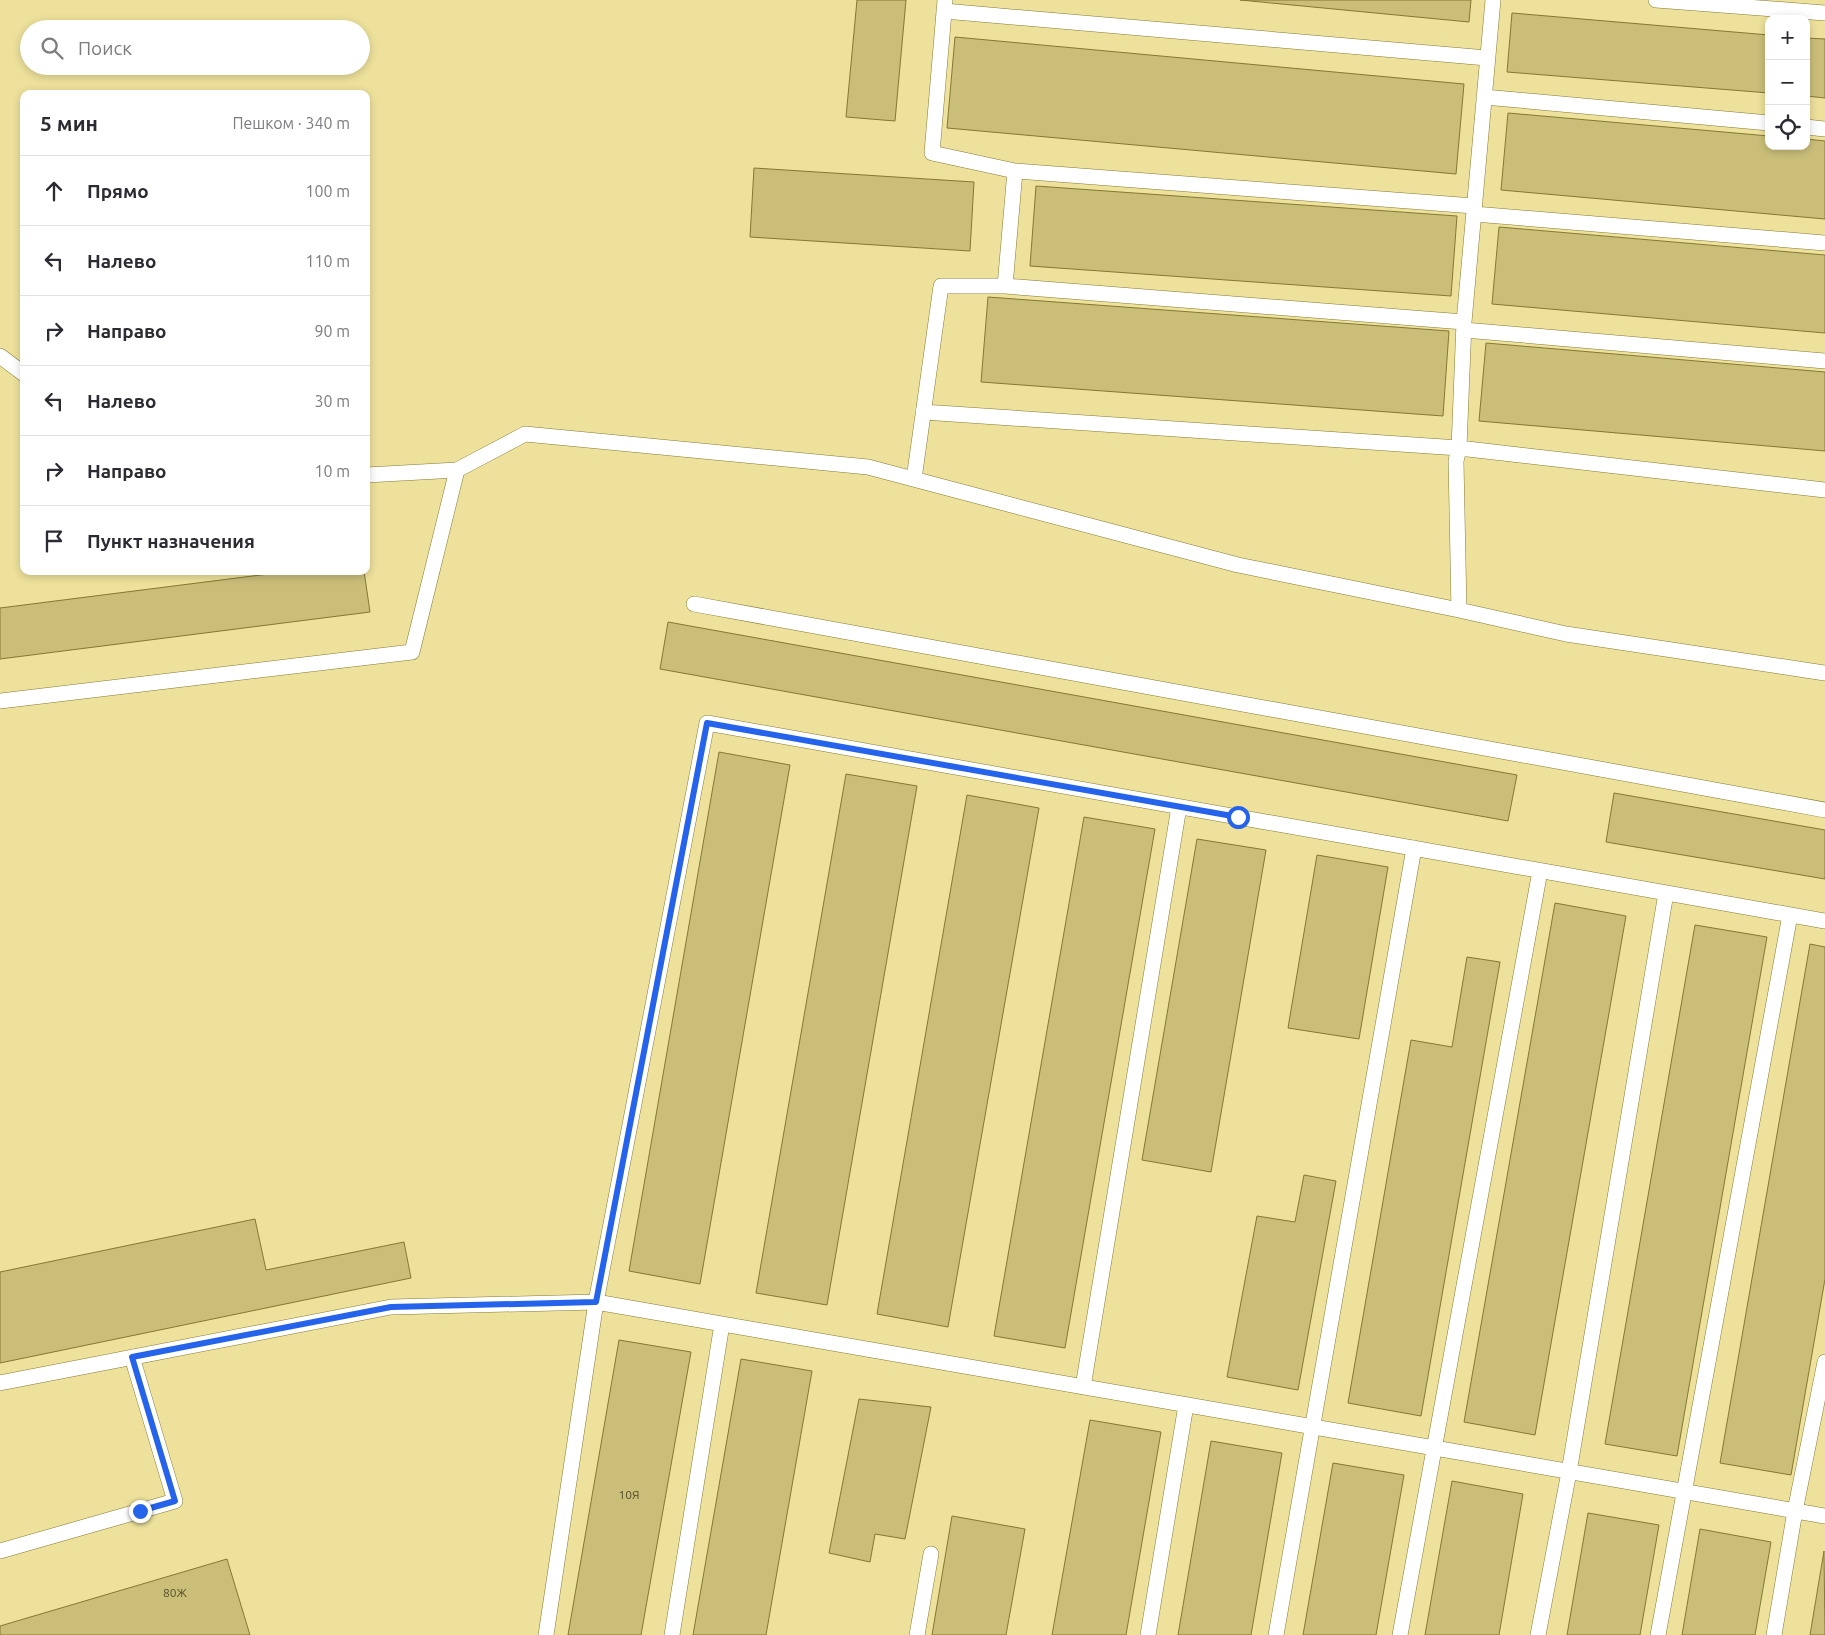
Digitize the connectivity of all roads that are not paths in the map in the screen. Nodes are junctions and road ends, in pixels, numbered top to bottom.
1 (1493, 0) edge
2 (1656, 0) edge
3 (944, 6) edge
4 (1825, 14) edge
5 (1487, 58) junction
6 (1484, 97) junction
7 (1765, 124) edge
8 (1810, 127) edge
9 (1825, 129) edge
10 (1014, 171) junction
11 (1474, 210) junction
12 (1825, 243) edge
13 (1005, 286) junction
14 (1464, 326) junction
15 (0, 356) edge
16 (1825, 361) edge
17 (20, 371) edge
18 (923, 412) junction
19 (1459, 448) junction
20 (457, 470) junction
21 (370, 475) edge
22 (914, 479) junction
23 (1825, 490) edge
24 (694, 604) dead end
25 (1459, 610) junction
26 (1825, 673) edge
27 (0, 701) edge
28 (1179, 807) junction
29 (1825, 810) edge
30 (1414, 848) junction
31 (1540, 871) junction
32 (1666, 893) junction
33 (1790, 915) junction
34 (1825, 921) edge
35 (596, 1302) junction
36 (722, 1324) junction
37 (132, 1357) junction
38 (1825, 1362) edge
39 (0, 1383) edge
40 (1083, 1387) junction
41 (1186, 1405) junction
42 (1313, 1427) junction
43 (1435, 1448) junction
44 (1569, 1472) junction
45 (1683, 1492) junction
46 (1796, 1511) junction
47 (1825, 1516) edge
48 (0, 1552) edge
49 (931, 1554) dead end
50 (546, 1635) edge
51 (672, 1635) edge
52 (917, 1635) edge
53 (1148, 1635) edge
54 (1276, 1635) edge
55 (1400, 1635) edge
56 (1538, 1635) edge
57 (1658, 1635) edge
58 (1774, 1635) edge

1 - 5 lane
2 - 4 lane
3 - 5 lane
3 - 10 lane
5 - 6 lane
6 - 7 lane
6 - 11 lane
8 - 9 lane
10 - 11 lane
10 - 13 lane
11 - 12 lane
11 - 14 lane
13 - 14 lane
13 - 18 lane
14 - 16 lane
14 - 19 lane
15 - 17 lane
18 - 19 lane
18 - 22 lane
19 - 23 lane
19 - 25 lane
20 - 21 lane
20 - 22 lane
20 - 27 lane
22 - 25 lane
24 - 29 lane
25 - 26 lane
28 - 30 lane
28 - 35 lane
28 - 40 lane
30 - 31 lane
30 - 42 lane
31 - 32 lane
31 - 43 lane
32 - 33 lane
32 - 44 lane
33 - 34 lane
33 - 45 lane
35 - 36 lane
35 - 37 lane
35 - 50 lane
36 - 40 lane
36 - 51 lane
37 - 39 lane
37 - 48 lane
38 - 46 lane
40 - 41 lane
41 - 42 lane
41 - 53 lane
42 - 43 lane
42 - 54 lane
43 - 44 lane
43 - 55 lane
44 - 45 lane
44 - 56 lane
45 - 46 lane
45 - 57 lane
46 - 47 lane
46 - 58 lane
49 - 52 lane

